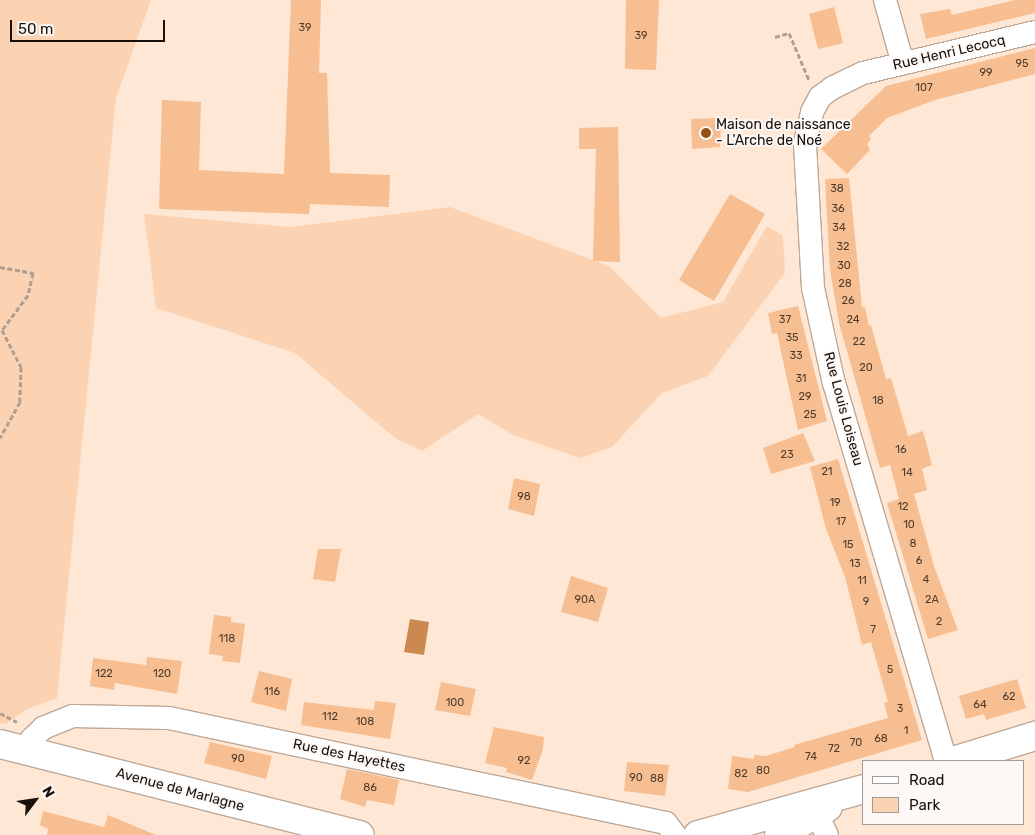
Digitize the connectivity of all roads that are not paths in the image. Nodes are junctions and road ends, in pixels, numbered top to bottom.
1 (885, 0) edge
2 (1035, 32) edge
3 (903, 64) junction
4 (863, 74) joint
5 (1035, 736) edge
6 (0, 744) edge
7 (28, 751) junction
8 (946, 760) edge
9 (956, 760) edge
10 (852, 793) edge
11 (819, 817) edge
12 (789, 833) edge
13 (360, 835) edge
14 (676, 835) edge
15 (698, 835) edge

1 - 3 street
2 - 3 street, Rue Henri Lecocq
3 - 4 street, Rue Henri Lecocq
4 - 8 street, Rue Louis Loiseau
5 - 9 main road
6 - 7 main road, Avenue de Marlagne
7 - 13 main road, Avenue de Marlagne
7 - 14 street, Rue des Hayettes
10 - 11 main road
11 - 12 main road
11 - 15 main road

